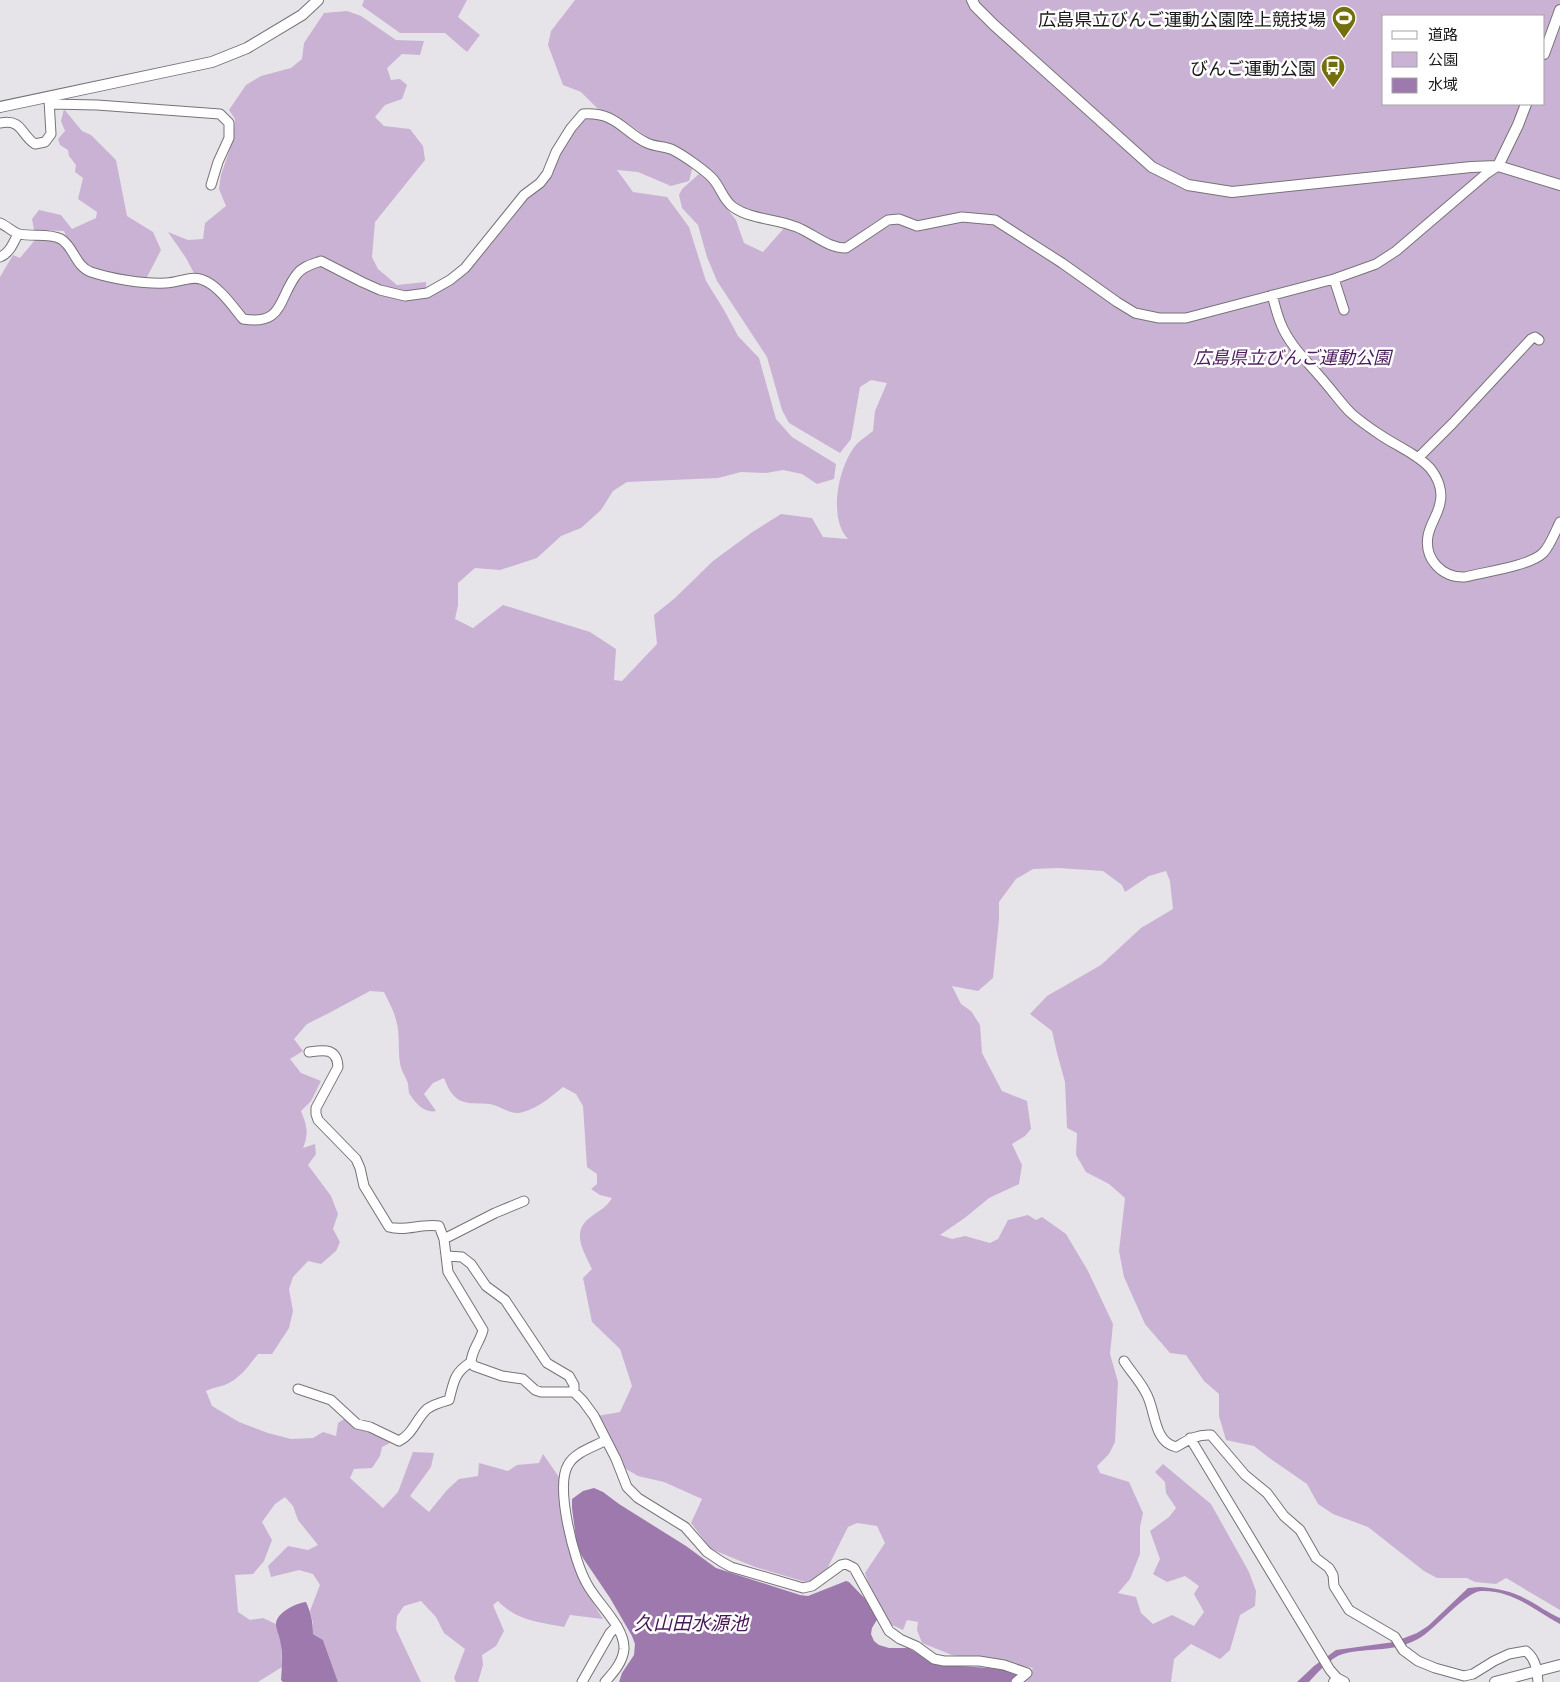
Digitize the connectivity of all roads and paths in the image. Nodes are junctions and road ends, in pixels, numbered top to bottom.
1 (318, 0) edge
2 (972, 0) edge
3 (1560, 10) edge
4 (1545, 51) edge
5 (49, 100) junction
6 (1526, 105) edge
7 (0, 107) edge
8 (0, 123) edge
9 (1498, 166) junction
10 (211, 185) dead end
11 (1560, 185) edge
12 (0, 223) edge
13 (18, 234) junction
14 (0, 257) edge
15 (1334, 279) junction
16 (1272, 295) junction
17 (1344, 310) dead end
18 (1539, 340) dead end
19 (1418, 458) junction
20 (1560, 522) edge
21 (309, 1052) dead end
22 (524, 1201) dead end
23 (444, 1239) junction
24 (447, 1256) junction
25 (1124, 1361) dead end
26 (471, 1362) junction
27 (298, 1389) dead end
28 (574, 1392) junction
29 (1190, 1438) junction
30 (606, 1440) junction
31 (617, 1626) junction
32 (1560, 1665) edge
33 (1537, 1670) junction
34 (1339, 1681) edge
35 (582, 1682) edge
36 (605, 1682) edge
37 (1016, 1682) edge
38 (1494, 1682) edge
39 (1538, 1682) edge

1 - 5 street
2 - 9 street
3 - 4 street
5 - 7 street
5 - 8 street
5 - 10 street
6 - 9 street
9 - 11 street
9 - 15 street
12 - 13 street
13 - 14 street
13 - 16 street
15 - 16 street
15 - 17 street
16 - 19 street
18 - 19 street
19 - 20 street
21 - 23 street
22 - 23 street
23 - 24 street
24 - 26 street
24 - 28 street
25 - 29 street
26 - 27 street
26 - 28 street
28 - 30 street
29 - 33 street
29 - 34 street
30 - 31 street
30 - 37 street
31 - 35 street
31 - 36 street
32 - 33 street
33 - 38 street
33 - 39 street

